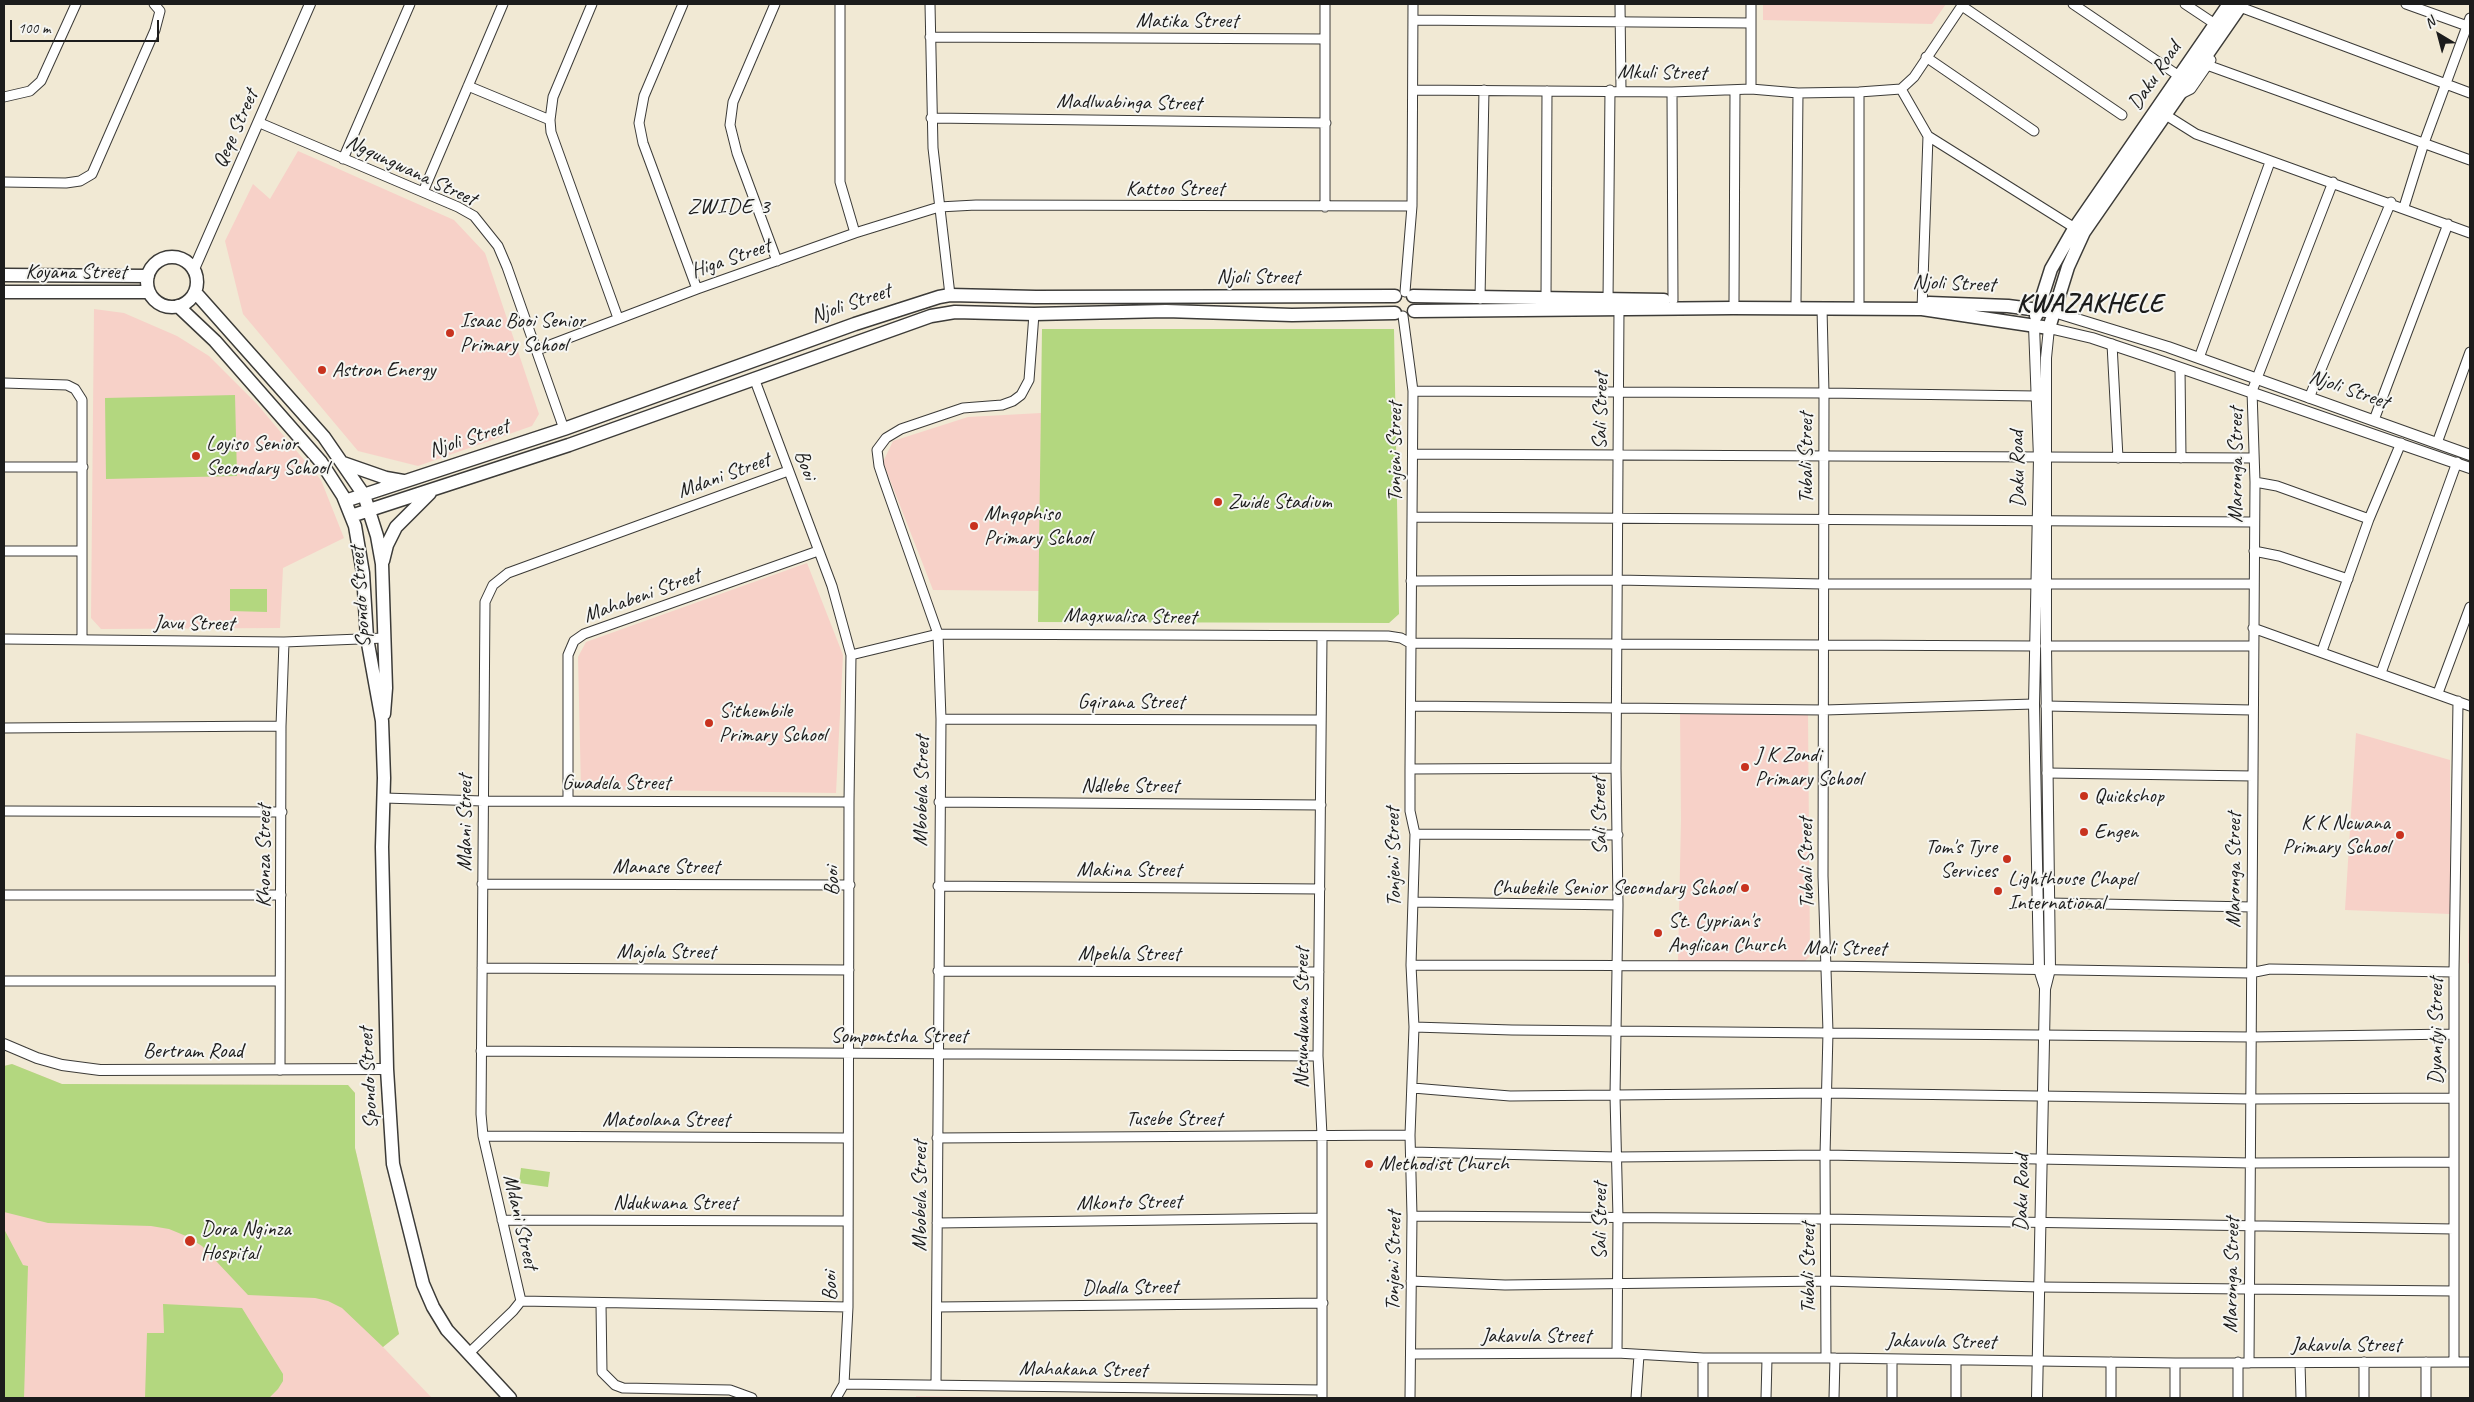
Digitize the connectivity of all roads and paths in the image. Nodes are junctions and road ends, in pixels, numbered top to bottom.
1 (76, 4) edge
2 (154, 4) edge
3 (310, 4) edge
4 (410, 4) edge
5 (502, 4) edge
6 (592, 4) edge
7 (683, 4) edge
8 (775, 4) edge
9 (840, 4) edge
10 (930, 4) edge
11 (1325, 4) edge
12 (1413, 4) edge
13 (1620, 4) edge
14 (1751, 4) edge
15 (2073, 4) edge
16 (2185, 4) edge
17 (2406, 4) edge
18 (1962, 5) edge
19 (2241, 6) edge
20 (1413, 20) junction
21 (1620, 22) junction
22 (1751, 23) junction
23 (2215, 24) junction
24 (2469, 24) edge
25 (930, 37) junction
26 (1325, 39) junction
27 (1926, 57) junction
28 (2207, 65) junction
29 (2179, 76) junction
30 (2446, 84) junction
31 (468, 86) junction
32 (1904, 86) junction
33 (1751, 89) junction
34 (1414, 90) junction
35 (1484, 90) junction
36 (1610, 90) junction
37 (1620, 90) junction
38 (1547, 91) junction
39 (1735, 91) junction
40 (1672, 92) junction
41 (1860, 92) junction
42 (1798, 93) junction
43 (2470, 93) edge
44 (2176, 96) junction
45 (4, 97) edge
46 (2160, 112) junction
47 (2122, 114) dead end
48 (931, 118) junction
49 (550, 120) junction
50 (260, 122) junction
51 (1326, 123) junction
52 (2034, 131) dead end
53 (1928, 136) junction
54 (2424, 143) junction
55 (343, 158) junction
56 (2470, 160) edge
57 (2270, 162) junction
58 (4, 182) edge
59 (2333, 182) junction
60 (423, 192) junction
61 (2391, 202) junction
62 (1412, 206) junction
63 (939, 207) junction
64 (2404, 207) junction
65 (1325, 208) junction
66 (2448, 224) junction
67 (2079, 231) junction
68 (855, 233) junction
69 (2470, 233) edge
70 (777, 261) junction
71 (194, 270) junction
72 (4, 275) edge
73 (148, 276) junction
74 (697, 289) junction
75 (4, 292) edge
76 (149, 292) junction
77 (195, 292) junction
78 (950, 295) junction
79 (1404, 295) junction
80 (1480, 298) junction
81 (1546, 299) junction
82 (1608, 300) junction
83 (1673, 300) junction
84 (1734, 300) junction
85 (1796, 302) junction
86 (1859, 302) junction
87 (178, 306) junction
88 (1922, 306) junction
89 (1822, 308) junction
90 (1619, 309) junction
91 (2037, 310) junction
92 (2054, 312) junction
93 (1404, 313) junction
94 (1034, 314) junction
95 (618, 318) junction
96 (2034, 326) junction
97 (2049, 328) junction
98 (2112, 344) junction
99 (537, 350) junction
100 (2470, 352) edge
101 (2199, 358) junction
102 (2180, 368) junction
103 (754, 378) junction
104 (2257, 379) junction
105 (4, 383) edge
106 (1413, 391) junction
107 (2252, 391) junction
108 (1620, 392) junction
109 (1824, 392) junction
110 (2036, 396) junction
111 (2309, 398) junction
112 (2374, 420) junction
113 (564, 429) junction
114 (2401, 443) junction
115 (2437, 443) junction
116 (1413, 454) junction
117 (1618, 455) junction
118 (2470, 455) edge
119 (1823, 457) junction
120 (2043, 458) junction
121 (2118, 458) junction
122 (2181, 458) junction
123 (2253, 458) junction
124 (2458, 462) junction
125 (344, 463) junction
126 (4, 467) edge
127 (83, 467) junction
128 (2470, 468) edge
129 (788, 471) junction
130 (405, 481) junction
131 (2254, 482) junction
132 (434, 489) junction
133 (364, 494) junction
134 (345, 501) junction
135 (370, 510) junction
136 (351, 516) junction
137 (1412, 517) junction
138 (1617, 518) junction
139 (2369, 519) junction
140 (2043, 520) junction
141 (1823, 521) junction
142 (2253, 522) junction
143 (4, 551) edge
144 (82, 551) junction
145 (818, 551) junction
146 (2254, 551) junction
147 (382, 564) junction
148 (2348, 579) junction
149 (1617, 580) junction
150 (1411, 581) junction
151 (1823, 584) junction
152 (2042, 584) junction
153 (2254, 584) junction
154 (2470, 608) edge
155 (2253, 628) junction
156 (938, 634) junction
157 (1322, 637) junction
158 (367, 638) junction
159 (384, 638) junction
160 (4, 639) edge
161 (82, 640) junction
162 (284, 642) junction
163 (1410, 643) junction
164 (1616, 644) junction
165 (1822, 645) junction
166 (2041, 646) junction
167 (2252, 646) junction
168 (2322, 651) junction
169 (851, 655) junction
170 (2382, 673) junction
171 (2438, 694) junction
172 (2458, 701) junction
173 (2034, 704) junction
174 (1411, 706) junction
175 (2046, 706) junction
176 (2470, 706) edge
177 (1617, 707) junction
178 (1824, 710) junction
179 (2252, 710) junction
180 (941, 719) junction
181 (1320, 720) junction
182 (382, 721) junction
183 (281, 726) junction
184 (4, 728) edge
185 (1616, 768) junction
186 (1410, 769) junction
187 (2047, 773) junction
188 (2252, 776) junction
189 (384, 798) junction
190 (568, 800) junction
191 (483, 801) junction
192 (849, 802) junction
193 (939, 802) junction
194 (1321, 805) junction
195 (4, 811) edge
196 (282, 812) junction
197 (1415, 834) junction
198 (1618, 835) junction
199 (482, 884) junction
200 (850, 885) junction
201 (938, 886) junction
202 (1320, 889) junction
203 (4, 895) edge
204 (281, 895) junction
205 (1413, 902) junction
206 (2050, 904) junction
207 (1618, 905) junction
208 (2252, 907) junction
209 (1411, 965) junction
210 (1617, 966) junction
211 (1827, 966) junction
212 (482, 968) junction
213 (2039, 969) junction
214 (2050, 969) junction
215 (849, 970) junction
216 (938, 971) junction
217 (1319, 972) junction
218 (2454, 972) junction
219 (2250, 973) junction
220 (4, 981) edge
221 (280, 981) junction
222 (2045, 989) junction
223 (1414, 1027) junction
224 (1617, 1031) junction
225 (1828, 1032) junction
226 (2044, 1034) junction
227 (2454, 1034) junction
228 (2251, 1037) junction
229 (4, 1044) edge
230 (481, 1051) junction
231 (937, 1053) junction
232 (850, 1054) junction
233 (1318, 1056) junction
234 (387, 1069) junction
235 (280, 1070) junction
236 (1413, 1088) junction
237 (1826, 1093) junction
238 (1616, 1096) junction
239 (2043, 1097) junction
240 (2454, 1098) junction
241 (2251, 1099) junction
242 (1410, 1135) junction
243 (483, 1136) junction
244 (1322, 1136) junction
245 (848, 1138) junction
246 (937, 1138) junction
247 (1412, 1152) junction
248 (1825, 1156) junction
249 (1616, 1157) junction
250 (2044, 1160) junction
251 (2454, 1162) junction
252 (2250, 1163) junction
253 (1412, 1216) junction
254 (1321, 1218) junction
255 (1618, 1218) junction
256 (1825, 1219) junction
257 (502, 1220) junction
258 (848, 1221) junction
259 (937, 1223) junction
260 (2042, 1223) junction
261 (2250, 1226) junction
262 (2454, 1229) junction
263 (1411, 1281) junction
264 (1825, 1281) junction
265 (1617, 1282) junction
266 (2039, 1287) junction
267 (2250, 1288) junction
268 (2454, 1290) junction
269 (521, 1301) junction
270 (1323, 1303) junction
271 (601, 1304) junction
272 (848, 1307) junction
273 (937, 1307) junction
274 (1617, 1352) junction
275 (468, 1354) junction
276 (1411, 1354) junction
277 (1639, 1355) junction
278 (1703, 1358) junction
279 (1830, 1358) junction
280 (1766, 1359) junction
281 (1892, 1359) junction
282 (1956, 1361) junction
283 (2037, 1361) junction
284 (2454, 1361) junction
285 (2111, 1362) junction
286 (2238, 1362) junction
287 (2364, 1362) junction
288 (2426, 1362) junction
289 (2470, 1362) edge
290 (2175, 1363) junction
291 (2249, 1363) junction
292 (2300, 1363) junction
293 (844, 1384) junction
294 (936, 1385) junction
295 (1322, 1394) edge
296 (510, 1398) edge
297 (752, 1398) edge
298 (836, 1398) edge
299 (1410, 1398) edge
300 (1636, 1398) edge
301 (1703, 1398) edge
302 (1766, 1398) edge
303 (1834, 1398) edge
304 (1892, 1398) edge
305 (1956, 1398) edge
306 (2037, 1398) edge
307 (2111, 1398) edge
308 (2175, 1398) edge
309 (2238, 1398) edge
310 (2301, 1398) edge
311 (2364, 1398) edge
312 (2426, 1398) edge

1 - 45 street
2 - 58 street
3 - 50 street, Qeqe Street
4 - 55 street
5 - 31 street
6 - 49 street
7 - 74 street
8 - 70 street
9 - 68 street
10 - 25 street
11 - 26 street
12 - 20 street
13 - 21 street
14 - 22 street
15 - 29 street
16 - 23 street
17 - 24 street
18 - 27 street
18 - 47 street
19 - 23 main road, Daku Road
19 - 28 street
19 - 30 street
19 - 44 main road, Daku Road
20 - 21 street
20 - 34 street
21 - 22 street
21 - 37 street
22 - 33 street
23 - 29 main road, Daku Road
24 - 30 street
25 - 26 street, Matika Street
25 - 48 street
26 - 51 street
27 - 32 street
27 - 52 street
28 - 44 street
28 - 54 street
29 - 46 main road, Daku Road
30 - 43 street
30 - 54 street
31 - 49 street
31 - 60 street
32 - 41 street, Mkuli Street
32 - 53 street
33 - 39 street, Mkuli Street
33 - 42 street, Mkuli Street
34 - 35 street, Mkuli Street
34 - 62 street
35 - 38 street, Mkuli Street
35 - 80 street
36 - 37 street, Mkuli Street
36 - 38 street, Mkuli Street
36 - 82 street
37 - 40 street, Mkuli Street
38 - 81 street
39 - 40 street, Mkuli Street
39 - 84 street
40 - 83 street
41 - 42 street, Mkuli Street
41 - 86 street
42 - 85 street
44 - 46 main road, Daku Road
46 - 57 street
46 - 67 main road, Daku Road
48 - 51 street, Madlwabinga Street
48 - 63 street
49 - 95 street
50 - 55 street, Ngqungwana Street
50 - 71 street, Qeqe Street
51 - 65 street
53 - 67 street
53 - 88 street
54 - 56 street
54 - 64 street
55 - 60 street, Ngqungwana Street
57 - 59 street
57 - 101 street
59 - 61 street
59 - 104 street, Maronga Street
60 - 99 street, Ngqungwana Street
61 - 64 street
61 - 111 street
62 - 65 street, Kattoo Street
62 - 79 street
63 - 65 street, Kattoo Street
63 - 68 street, Higa Street
63 - 78 street
64 - 66 street
66 - 69 street
66 - 112 street
67 - 91 main road, Daku Road
67 - 92 main road, Daku Road
68 - 70 street, Higa Street
70 - 74 street, Higa Street
71 - 73 main road
71 - 77 main road
72 - 73 main road, Koyana Street
73 - 76 main road
74 - 95 street, Higa Street
75 - 76 main road, Koyana Street
76 - 87 main road
77 - 87 main road
77 - 125 main road, Spondo Street
78 - 79 main road, Njoli Street
78 - 113 main road, Njoli Street
79 - 80 main road, Njoli Street
79 - 93 main road
79 - 93 main road
80 - 81 main road, Njoli Street
81 - 82 main road, Njoli Street
82 - 83 main road, Njoli Street
83 - 84 main road, Njoli Street
84 - 85 main road, Njoli Street
85 - 86 main road, Njoli Street
86 - 88 main road, Njoli Street
87 - 134 main road, Spondo Street
88 - 89 main road, Njoli Street
88 - 91 main road, Njoli Street
88 - 96 main road, Njoli Street
89 - 90 main road, Njoli Street
89 - 109 street, Tubali Street
90 - 93 main road, Njoli Street
90 - 108 street, Sali Street
91 - 92 main road, Njoli Street
91 - 96 main road, Daku Road
92 - 97 main road, Daku Road
92 - 101 street, Njoli Street
93 - 94 main road, Njoli Street
93 - 106 street, Tonjeni Street
94 - 103 main road, Njoli Street
94 - 156 street, Mbobela Street
95 - 99 street, Higa Street
96 - 97 main road, Njoli Street
96 - 110 street, Daku Road
97 - 98 street, Njoli Street
97 - 120 street, Daku Road
98 - 102 street, Njoli Street
98 - 121 street
99 - 113 street, Ngqungwana Street
100 - 115 street
101 - 104 street, Njoli Street
102 - 107 street, Njoli Street
102 - 122 street
103 - 129 street, Booi
103 - 132 main road, Njoli Street
104 - 107 street, Maronga Street
104 - 111 street, Njoli Street
105 - 127 street
106 - 108 street
106 - 116 street, Tonjeni Street
107 - 114 street, Njoli Street
107 - 123 street, Maronga Street
108 - 109 street
108 - 117 street, Sali Street
109 - 110 street
109 - 119 street, Tubali Street
110 - 120 street, Daku Road
111 - 112 street, Njoli Street
112 - 115 street, Njoli Street
113 - 130 main road, Njoli Street
114 - 124 street, Njoli Street
114 - 139 street
115 - 118 street, Njoli Street
116 - 117 street
116 - 137 street, Tonjeni Street
117 - 119 street
117 - 138 street, Sali Street
119 - 120 street
119 - 141 street, Tubali Street
120 - 121 street
120 - 140 street, Daku Road
121 - 122 street
122 - 123 street
123 - 131 street, Maronga Street
124 - 128 street, Njoli Street
124 - 170 street
125 - 130 main road
125 - 133 main road, Spondo Street
126 - 127 street
127 - 144 street
129 - 145 street, Booi
129 - 191 street, Mdani Street
130 - 133 main road, Njoli Street
131 - 139 street
131 - 142 street, Maronga Street
132 - 135 main road, Njoli Street
132 - 147 main road
133 - 134 main road, Njoli Street
133 - 135 main road, Spondo Street
134 - 136 main road, Spondo Street
135 - 136 main road, Njoli Street
135 - 147 main road, Spondo Street
136 - 158 main road, Spondo Street
137 - 138 street
137 - 150 street, Tonjeni Street
138 - 141 street
138 - 149 street, Sali Street
139 - 148 street
140 - 141 street
140 - 142 street
140 - 152 street, Daku Road
141 - 151 street, Tubali Street
142 - 146 street, Maronga Street
143 - 144 street
144 - 161 street
145 - 169 street, Booi
145 - 190 street, Mahabeni Street
146 - 148 street
146 - 153 street, Maronga Street
147 - 159 main road, Spondo Street
148 - 168 street
149 - 150 street
149 - 151 street
149 - 164 street, Sali Street
150 - 163 street, Tonjeni Street
151 - 152 street
151 - 165 street, Tubali Street
152 - 153 street
152 - 166 street, Daku Road
153 - 155 street, Maronga Street
154 - 171 street
155 - 167 street, Maronga Street
155 - 168 street
156 - 157 street, Magxwalisa Street
156 - 169 street, Magxwalisa Street
156 - 180 street, Mbobela Street
157 - 163 street, Magxwalisa Street
157 - 181 street, Ntsundwana Street
158 - 159 street, Javu Street
158 - 162 street, Javu Street
158 - 182 main road, Spondo Street
159 - 182 main road, Spondo Street
160 - 161 street, Javu Street
161 - 162 street, Javu Street
162 - 183 street, Khonza Street
163 - 164 street, Magxwalisa Street
163 - 174 street, Tonjeni Street
164 - 165 street, Magxwalisa Street
164 - 177 street, Sali Street
165 - 166 street, Magxwalisa Street
165 - 178 street, Tubali Street
166 - 167 street, Magxwalisa Street
166 - 173 street, Daku Road
166 - 175 street, Daku Road
167 - 179 street, Maronga Street
168 - 170 street
169 - 192 street, Booi
170 - 171 street
171 - 172 street
172 - 176 street
172 - 218 street, Dyantyi Street
173 - 178 street
173 - 213 street, Daku Road
174 - 177 street
174 - 186 street, Tonjeni Street
175 - 179 street
175 - 187 street, Daku Road
177 - 178 street
177 - 185 street, Sali Street
178 - 211 street, Tubali Street
179 - 188 street, Maronga Street
180 - 181 street, Gqirana Street
180 - 193 street, Mbobela Street
181 - 194 street, Ntsundwana Street
182 - 189 main road, Spondo Street
183 - 184 street
183 - 196 street, Khonza Street
185 - 186 street
185 - 198 street, Sali Street
186 - 197 street, Tonjeni Street
187 - 188 street
187 - 206 street, Daku Road
188 - 208 street, Maronga Street
189 - 191 street, Gwadela Street
189 - 234 main road, Spondo Street
190 - 191 street, Gwadela Street
190 - 192 street, Gwadela Street
191 - 199 street, Mdani Street
192 - 200 street, Booi
193 - 194 street, Ndlebe Street
193 - 201 street, Mbobela Street
194 - 202 street, Ntsundwana Street
195 - 196 street
196 - 204 street, Khonza Street
197 - 198 street
197 - 205 street, Tonjeni Street
198 - 207 street, Sali Street
199 - 200 street, Manase Street
199 - 212 street, Mdani Street
200 - 215 street, Booi
201 - 202 street, Makina Street
201 - 216 street, Mbobela Street
202 - 217 street, Ntsundwana Street
203 - 204 street
204 - 221 street, Khonza Street
205 - 207 street
205 - 209 street, Tonjeni Street
206 - 208 street
206 - 214 street, Daku Road
207 - 210 street, Sali Street
208 - 219 street, Maronga Street
209 - 210 street, Mali Street
209 - 223 street, Tonjeni Street
210 - 211 street, Mali Street
210 - 224 street, Sali Street
211 - 213 street, Mali Street
211 - 225 street, Tubali Street
212 - 215 street, Majola Street
212 - 230 street, Mdani Street
213 - 214 street, Mali Street
213 - 222 street, Daku Road
214 - 219 street, Mali Street
214 - 222 street, Daku Road
215 - 232 street, Booi
216 - 217 street, Mpehla Street
216 - 231 street, Mbobela Street
217 - 233 street, Ntsundwana Street
218 - 219 street, Mali Street
218 - 227 street, Dyantyi Street
219 - 228 street, Maronga Street
220 - 221 street
221 - 235 street, Khonza Street
222 - 226 street, Daku Road
223 - 224 street
223 - 236 street, Tonjeni Street
224 - 225 street
224 - 238 street, Sali Street
225 - 226 street
225 - 237 street, Tubali Street
226 - 228 street
226 - 239 street, Daku Road
227 - 228 street
227 - 240 street, Dyantyi Street
228 - 241 street, Maronga Street
229 - 235 street, Bertram Road
230 - 232 street, Sompontsha Street
230 - 243 street, Mdani Street
231 - 232 street, Sompontsha Street
231 - 233 street, Sompontsha Street
231 - 246 street, Mbobela Street
232 - 245 street, Booi
233 - 244 street, Ntsundwana Street
234 - 235 street, Bertram Road
234 - 275 main road, Spondo Street
236 - 238 street
236 - 242 street, Tonjeni Street
237 - 238 street
237 - 239 street
237 - 248 street, Tubali Street
238 - 249 street, Sali Street
239 - 241 street
239 - 250 street, Daku Road
240 - 241 street
240 - 251 street, Dyantyi Street
241 - 252 street, Maronga Street
242 - 244 street, Tusebe Street
242 - 247 street, Tonjeni Street
243 - 245 street, Matoolana Street
243 - 257 street, Mdani Street
244 - 246 street, Tusebe Street
244 - 254 street, Ntsundwana Street
245 - 258 street, Booi
246 - 259 street, Mbobela Street
247 - 249 street
247 - 253 street, Tonjeni Street
248 - 249 street
248 - 250 street
248 - 256 street, Tubali Street
249 - 255 street, Sali Street
250 - 252 street
250 - 260 street, Daku Road
251 - 252 street
251 - 262 street, Dyantyi Street
252 - 261 street, Maronga Street
253 - 255 street
253 - 263 street, Tonjeni Street
254 - 259 street, Mkonto Street
254 - 270 street, Ntsundwana Street
255 - 256 street
255 - 265 street, Sali Street
256 - 260 street
256 - 264 street, Tubali Street
257 - 258 street, Ndukwana Street
257 - 269 street, Mdani Street
258 - 272 street, Booi
259 - 273 street, Mbobela Street
260 - 261 street
260 - 266 street, Daku Road
261 - 262 street
261 - 267 street, Maronga Street
262 - 268 street, Dyantyi Street
263 - 265 street
263 - 276 street, Tonjeni Street
264 - 265 street
264 - 266 street
264 - 279 street, Tubali Street
265 - 274 street, Sali Street
266 - 267 street
266 - 283 street, Daku Road
267 - 268 street
267 - 291 street, Maronga Street
268 - 284 street, Dyantyi Street
269 - 271 street
269 - 275 street, Mdani Street
270 - 273 street, Dladla Street
270 - 295 street, Ntsundwana Street
271 - 272 street
271 - 297 street
272 - 293 street, Booi
273 - 294 street, Mbobela Street
274 - 276 street, Jakavula Street
274 - 277 street, Jakavula Street
275 - 296 main road, Spondo Street
276 - 299 street, Tonjeni Street
277 - 278 street, Jakavula Street
277 - 300 street
278 - 280 street, Jakavula Street
278 - 301 street
279 - 280 street, Jakavula Street
279 - 281 street, Jakavula Street
279 - 303 street, Tubali Street
280 - 302 street
281 - 282 street, Jakavula Street
281 - 304 street
282 - 283 street, Jakavula Street
282 - 305 street
283 - 285 street, Jakavula Street
283 - 306 street, Daku Road
284 - 288 street, Jakavula Street
284 - 289 street, Jakavula Street
285 - 290 street, Jakavula Street
285 - 307 street
286 - 290 street, Jakavula Street
286 - 291 street, Jakavula Street
286 - 309 street
287 - 288 street, Jakavula Street
287 - 292 street, Jakavula Street
287 - 311 street
288 - 312 street
290 - 308 street
291 - 292 street, Jakavula Street
292 - 310 street
293 - 294 street, Mahakana Street
293 - 298 street, Booi
294 - 295 street, Mahakana Street

